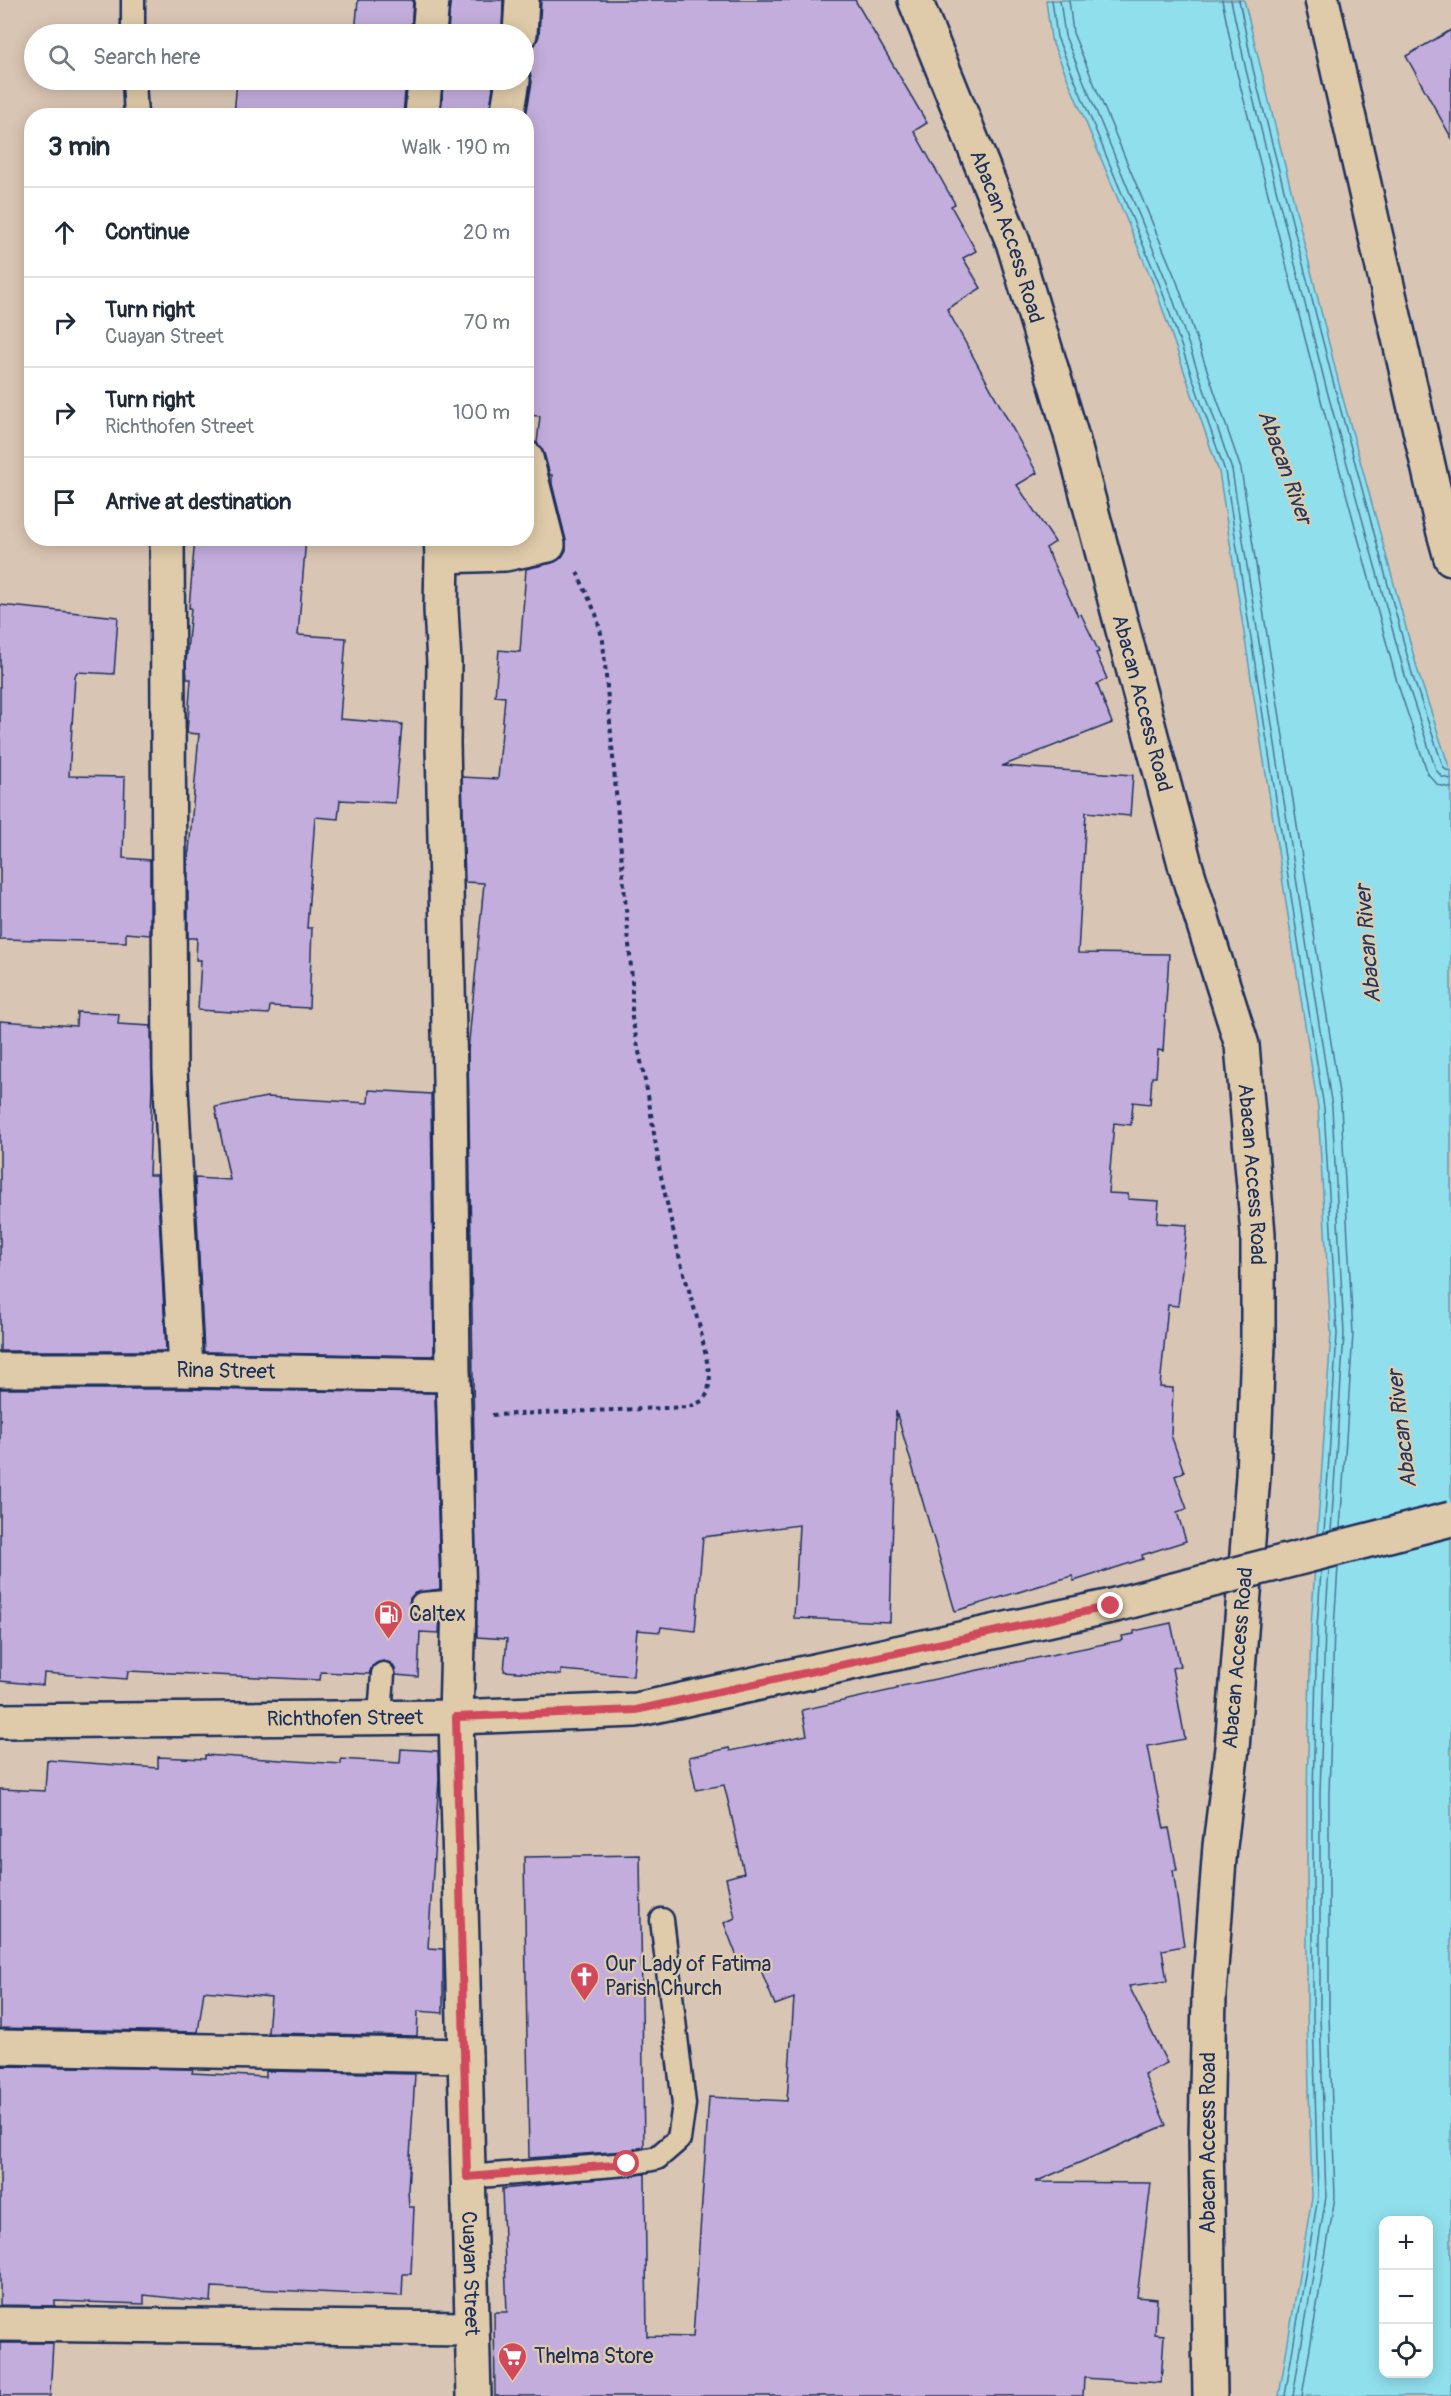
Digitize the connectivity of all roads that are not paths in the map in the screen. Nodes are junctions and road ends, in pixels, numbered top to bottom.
1 (133, 0) edge
2 (432, 0) edge
3 (522, 0) edge
4 (915, 0) edge
5 (1322, 0) edge
6 (133, 24) edge
7 (430, 24) edge
8 (521, 24) edge
9 (135, 90) edge
10 (424, 90) edge
11 (511, 90) edge
12 (136, 108) edge
13 (423, 108) edge
14 (508, 108) edge
15 (534, 490) edge
16 (167, 546) edge
17 (442, 547) edge
18 (1451, 558) edge
19 (0, 1370) edge
20 (186, 1370) junction
21 (453, 1376) junction
22 (1451, 1519) edge
23 (459, 1601) junction
24 (422, 1604) dead end
25 (383, 1674) dead end
26 (380, 1716) junction
27 (456, 1717) junction
28 (0, 1721) edge
29 (662, 1920) dead end
30 (0, 2047) edge
31 (465, 2056) junction
32 (467, 2177) junction
33 (0, 2324) edge
34 (471, 2329) junction
35 (474, 2396) edge
36 (1210, 2396) edge

1 - 6 lane
2 - 7 street
3 - 8 street
4 - 36 street, Abacan Access Road
5 - 18 street
9 - 12 lane
10 - 13 street
11 - 14 street
15 - 17 street
16 - 20 street
17 - 21 street, Cuayan Street
19 - 20 street, Rina Street
20 - 21 street, Rina Street
21 - 23 street, Cuayan Street
22 - 27 street, Richthofen Street, bridge
23 - 24 lane
23 - 27 street, Cuayan Street
25 - 26 lane
26 - 27 street, Richthofen Street
26 - 28 street, Richthofen Street
27 - 31 street, Cuayan Street
29 - 32 lane
30 - 31 street
31 - 32 street, Cuayan Street
32 - 34 street, Cuayan Street
33 - 34 street
34 - 35 street, Cuayan Street

